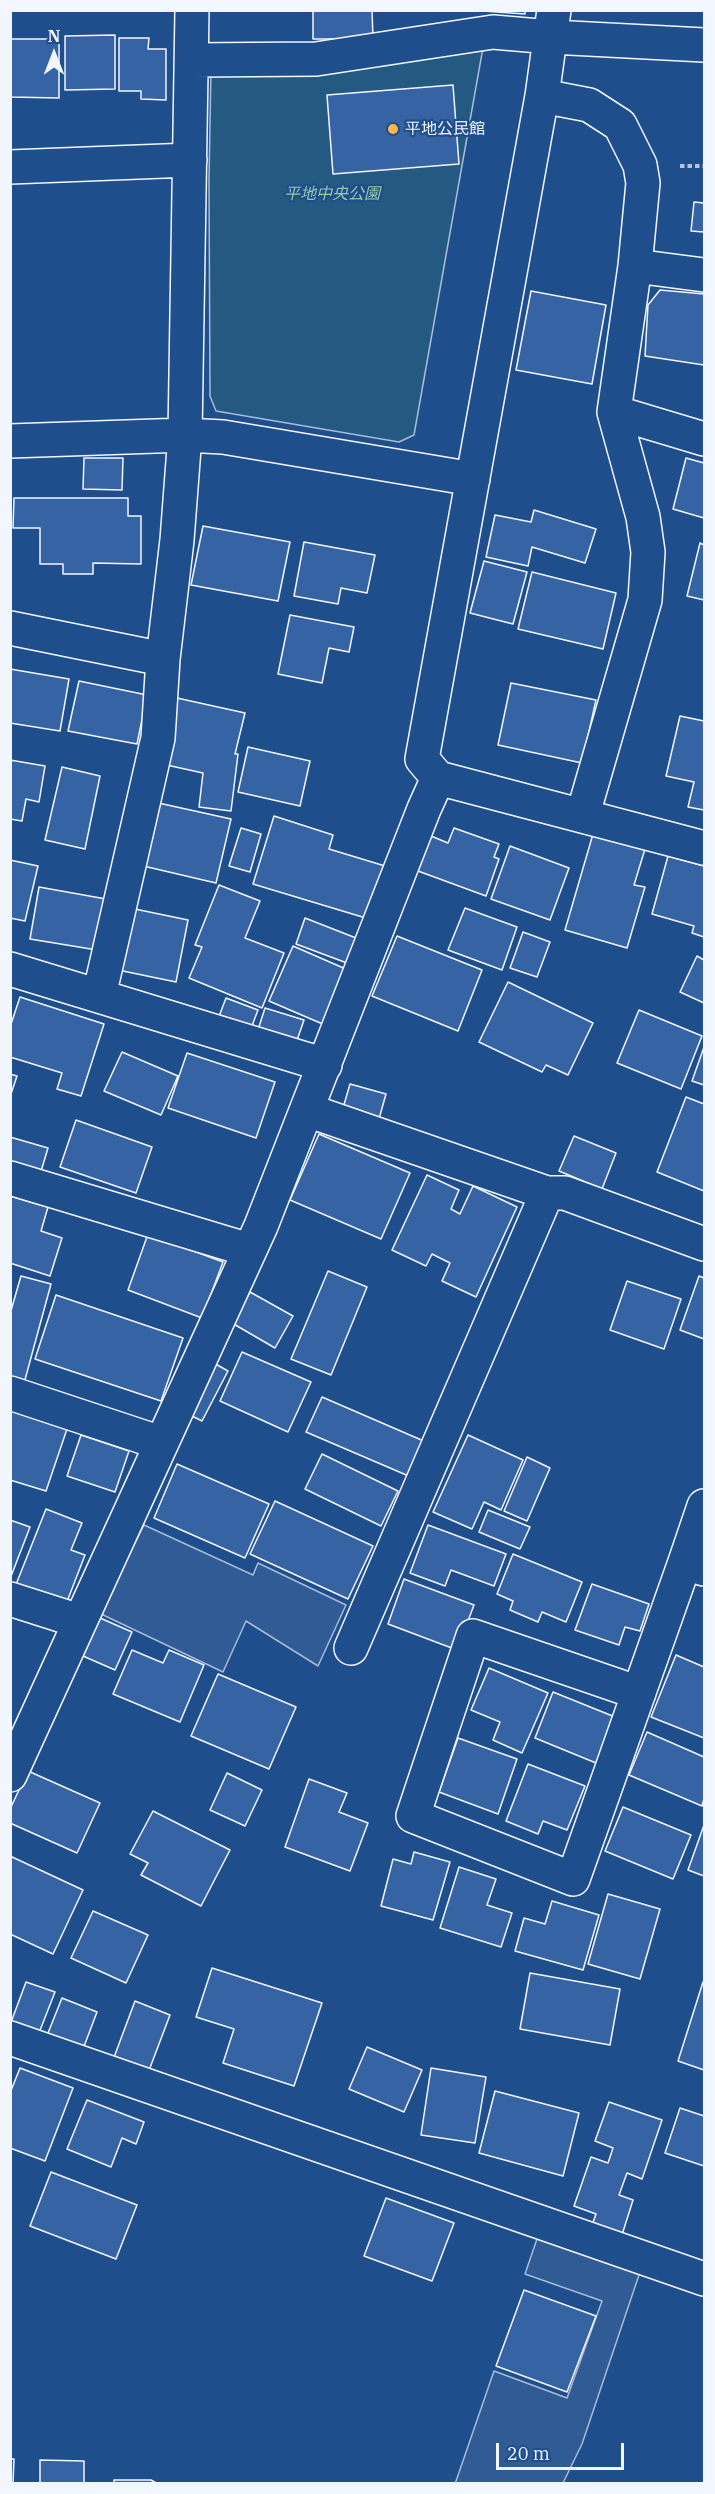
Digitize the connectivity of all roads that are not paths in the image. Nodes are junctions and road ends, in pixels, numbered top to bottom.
1 (192, 10) edge
2 (553, 24) edge
3 (705, 45) edge
4 (192, 60) junction
5 (542, 96) junction
6 (190, 159) junction
7 (10, 167) edge
8 (635, 266) junction
9 (705, 275) edge
10 (614, 412) junction
11 (185, 435) junction
12 (705, 439) edge
13 (10, 441) edge
14 (473, 479) junction
15 (10, 628) edge
16 (164, 659) junction
17 (438, 778) junction
18 (583, 814) junction
19 (705, 848) edge
20 (10, 969) edge
21 (99, 996) junction
22 (324, 1065) junction
23 (307, 1110) junction
24 (10, 1178) edge
25 (547, 1193) junction
26 (705, 1244) edge
27 (249, 1250) junction
28 (10, 1393) edge
29 (161, 1443) junction
30 (705, 1506) edge
31 (695, 1565) edge
32 (10, 1599) edge
33 (80, 1621) junction
34 (351, 1648) dead end
35 (639, 1693) junction
36 (10, 1775) edge
37 (10, 2038) edge
38 (705, 2279) edge

1 - 4 street
2 - 3 street
2 - 4 street
2 - 5 street
4 - 6 street
5 - 8 street
5 - 14 street
6 - 7 street
6 - 11 street
8 - 9 street
8 - 10 street
10 - 12 street
10 - 18 street
11 - 13 street
11 - 14 street
11 - 16 street
14 - 17 street
15 - 16 street
16 - 21 street
17 - 18 street
17 - 22 street
18 - 19 street
20 - 21 street
21 - 22 street
22 - 23 street
23 - 25 street
23 - 27 street
24 - 27 street
25 - 26 street
25 - 34 street
27 - 29 street
28 - 29 street
29 - 33 street
30 - 31 street
31 - 35 street
32 - 33 street
33 - 36 street
35 - 35 street
37 - 38 street

